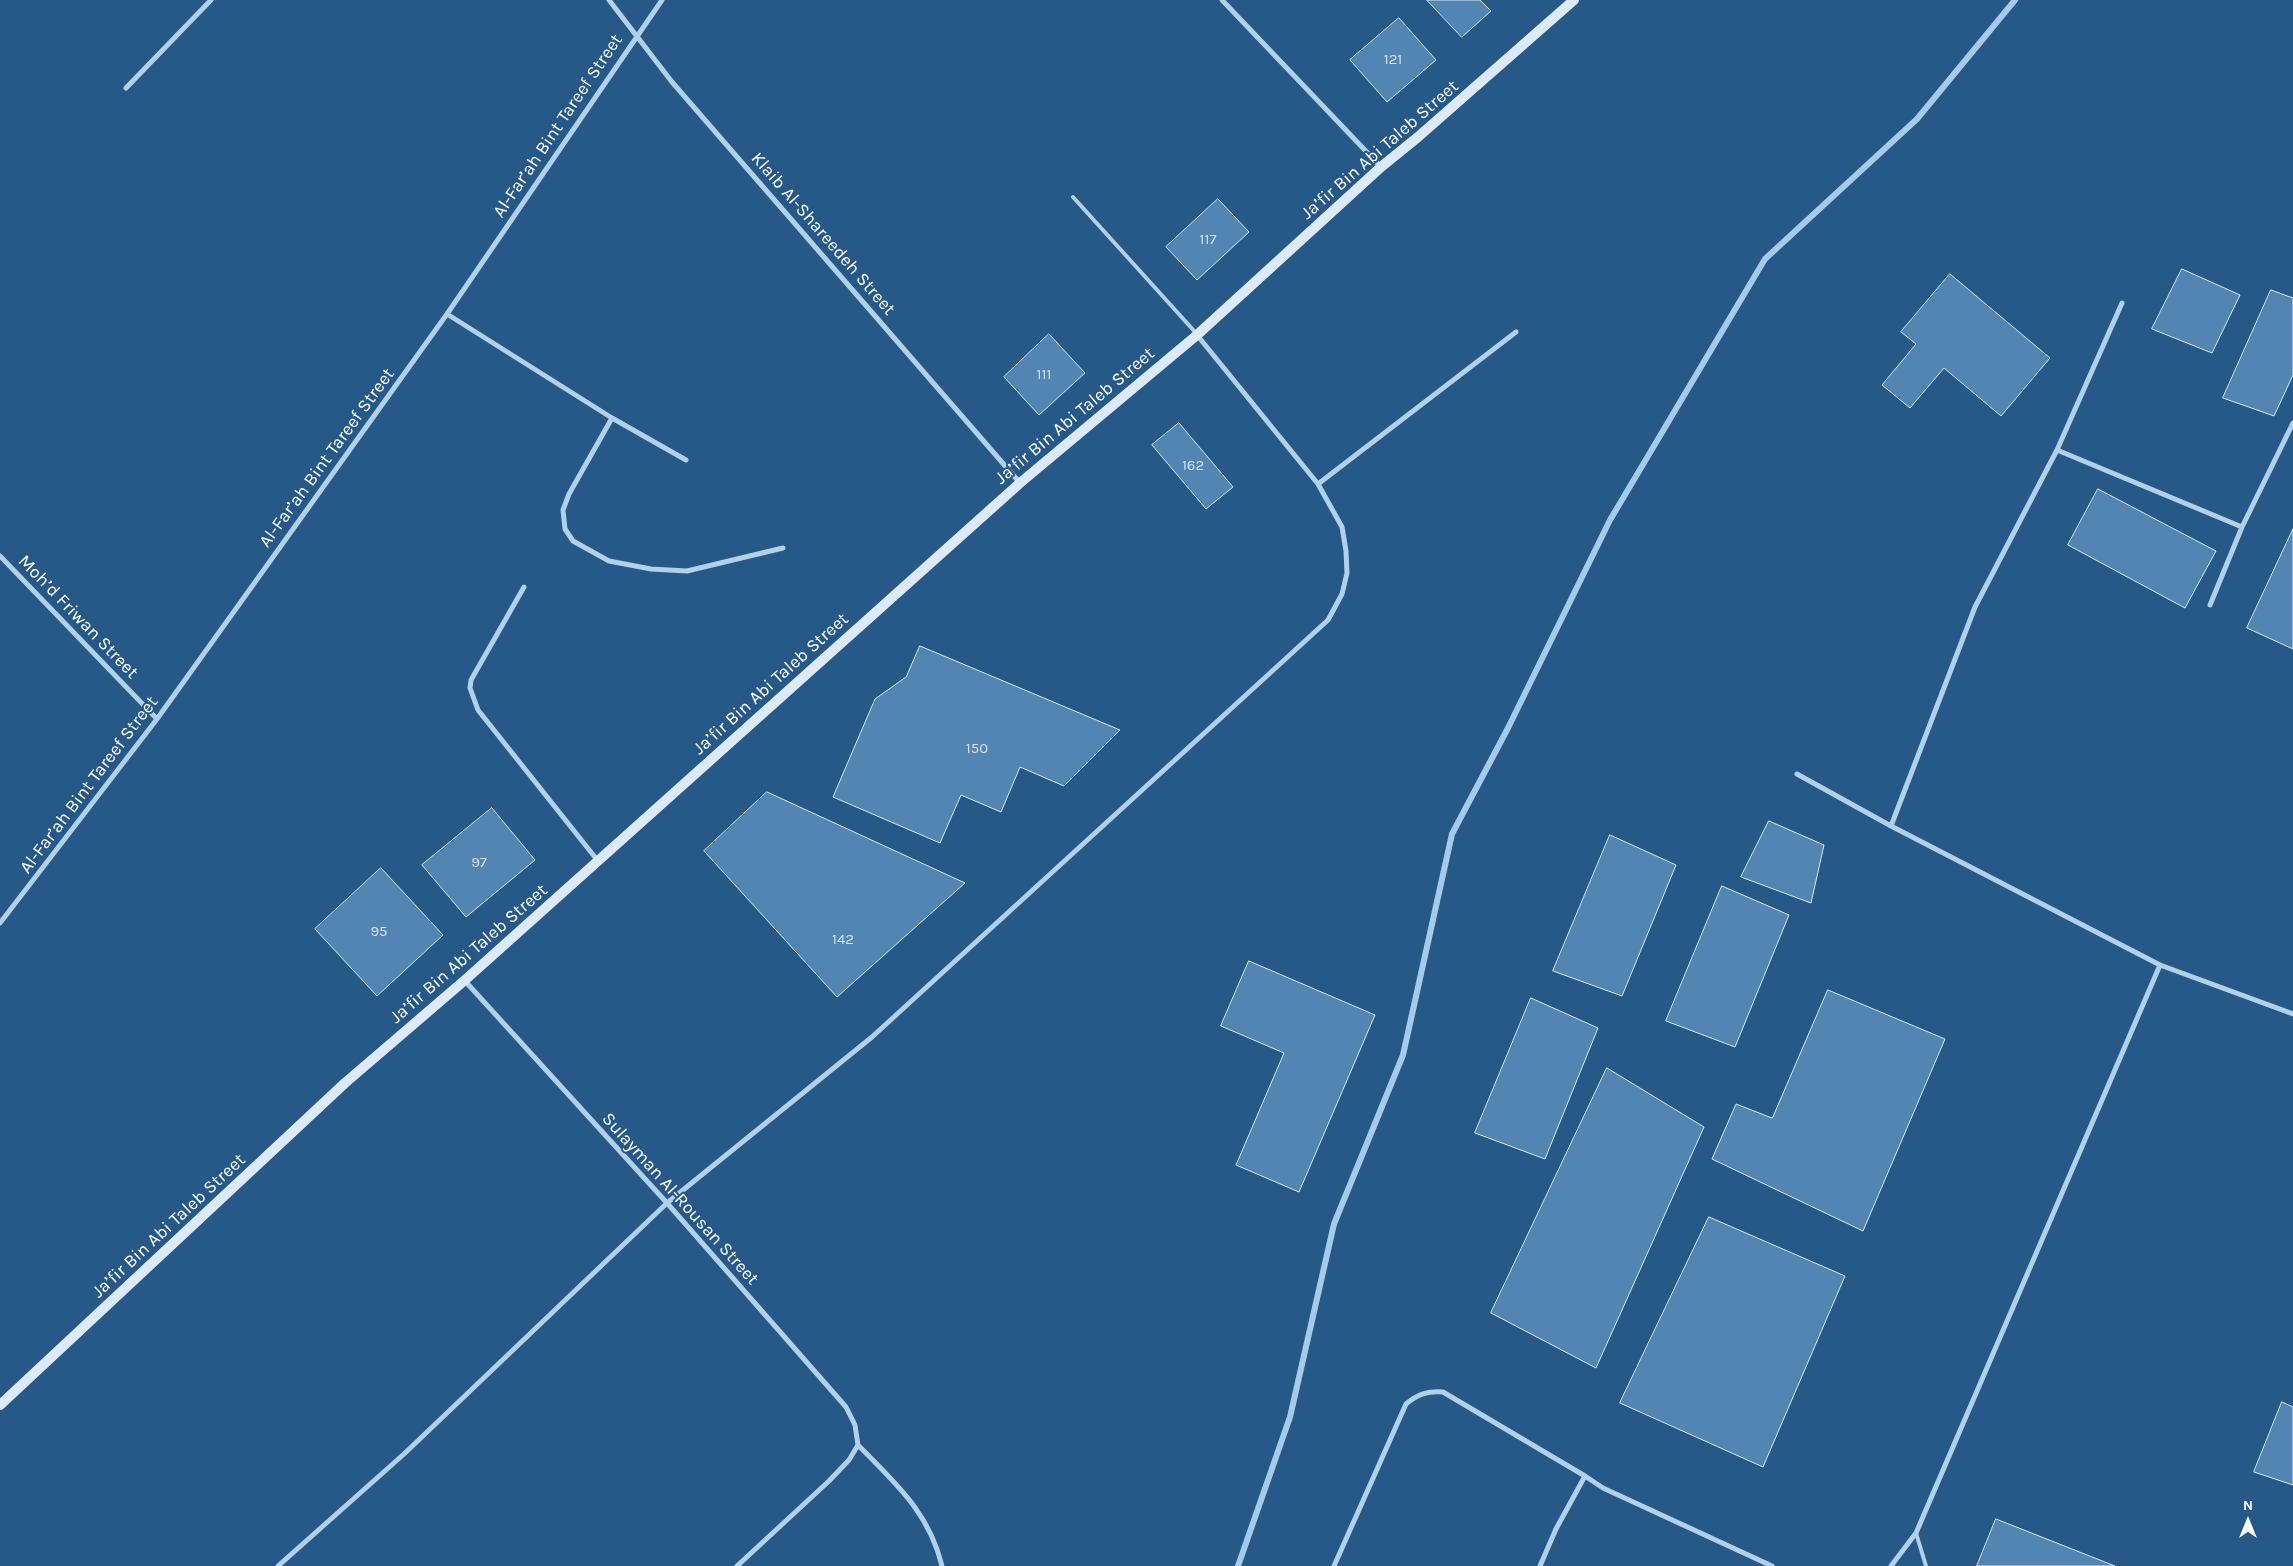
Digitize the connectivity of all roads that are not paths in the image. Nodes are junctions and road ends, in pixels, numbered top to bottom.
1 (211, 0) edge
2 (609, 0) edge
3 (662, 0) edge
4 (1222, 0) edge
5 (1574, 0) edge
6 (637, 35) junction
7 (126, 88) dead end
8 (1381, 166) junction
9 (1073, 198) dead end
10 (2122, 303) dead end
11 (447, 314) junction
12 (1516, 332) dead end
13 (1197, 335) junction
14 (612, 418) junction
15 (2293, 423) edge
16 (2057, 450) junction
17 (686, 460) dead end
18 (1020, 483) junction
19 (1318, 484) junction
20 (2242, 527) junction
21 (783, 548) dead end
22 (0, 556) edge
23 (524, 587) dead end
24 (2210, 605) dead end
25 (157, 719) junction
26 (1797, 774) dead end
27 (1891, 826) junction
28 (598, 861) junction
29 (0, 923) edge
30 (2160, 965) junction
31 (465, 980) junction
32 (2293, 1014) edge
33 (667, 1203) junction
34 (0, 1405) edge
35 (858, 1445) junction
36 (1585, 1476) junction
37 (1916, 1533) junction
38 (278, 1566) edge
39 (737, 1566) edge
40 (942, 1566) edge
41 (1334, 1566) edge
42 (1540, 1566) edge
43 (1772, 1566) edge
44 (1891, 1566) edge
45 (1926, 1566) edge

1 - 7 street
2 - 6 street, Klaib Al-Shareedeh Street
3 - 6 street, Al-Far’ah Bint Tareef Street
4 - 8 street
5 - 8 street, Ja’fir Bin Abi Taleb Street
6 - 11 street, Al-Far’ah Bint Tareef Street
6 - 18 street, Klaib Al-Shareedeh Street
8 - 13 street, Ja’fir Bin Abi Taleb Street
9 - 13 lane
10 - 16 street
11 - 14 street
11 - 25 street, Al-Far’ah Bint Tareef Street
12 - 19 street
13 - 18 street, Ja’fir Bin Abi Taleb Street
13 - 19 street
14 - 17 street
14 - 21 street
15 - 20 street
16 - 20 street
16 - 27 street
18 - 28 street, Ja’fir Bin Abi Taleb Street
19 - 33 street
20 - 24 street
22 - 25 street, Moh’d Friwan Street
23 - 28 street
25 - 29 street, Al-Far’ah Bint Tareef Street
26 - 27 street
27 - 30 street
28 - 31 street, Ja’fir Bin Abi Taleb Street
30 - 32 street
30 - 37 street
31 - 33 street, Sulayman Al-Rousan Street
31 - 34 street, Ja’fir Bin Abi Taleb Street
33 - 35 street, Sulayman Al-Rousan Street
33 - 38 street
35 - 39 street
35 - 40 street
36 - 41 street
36 - 42 street
36 - 43 street
37 - 44 street
37 - 45 lane

